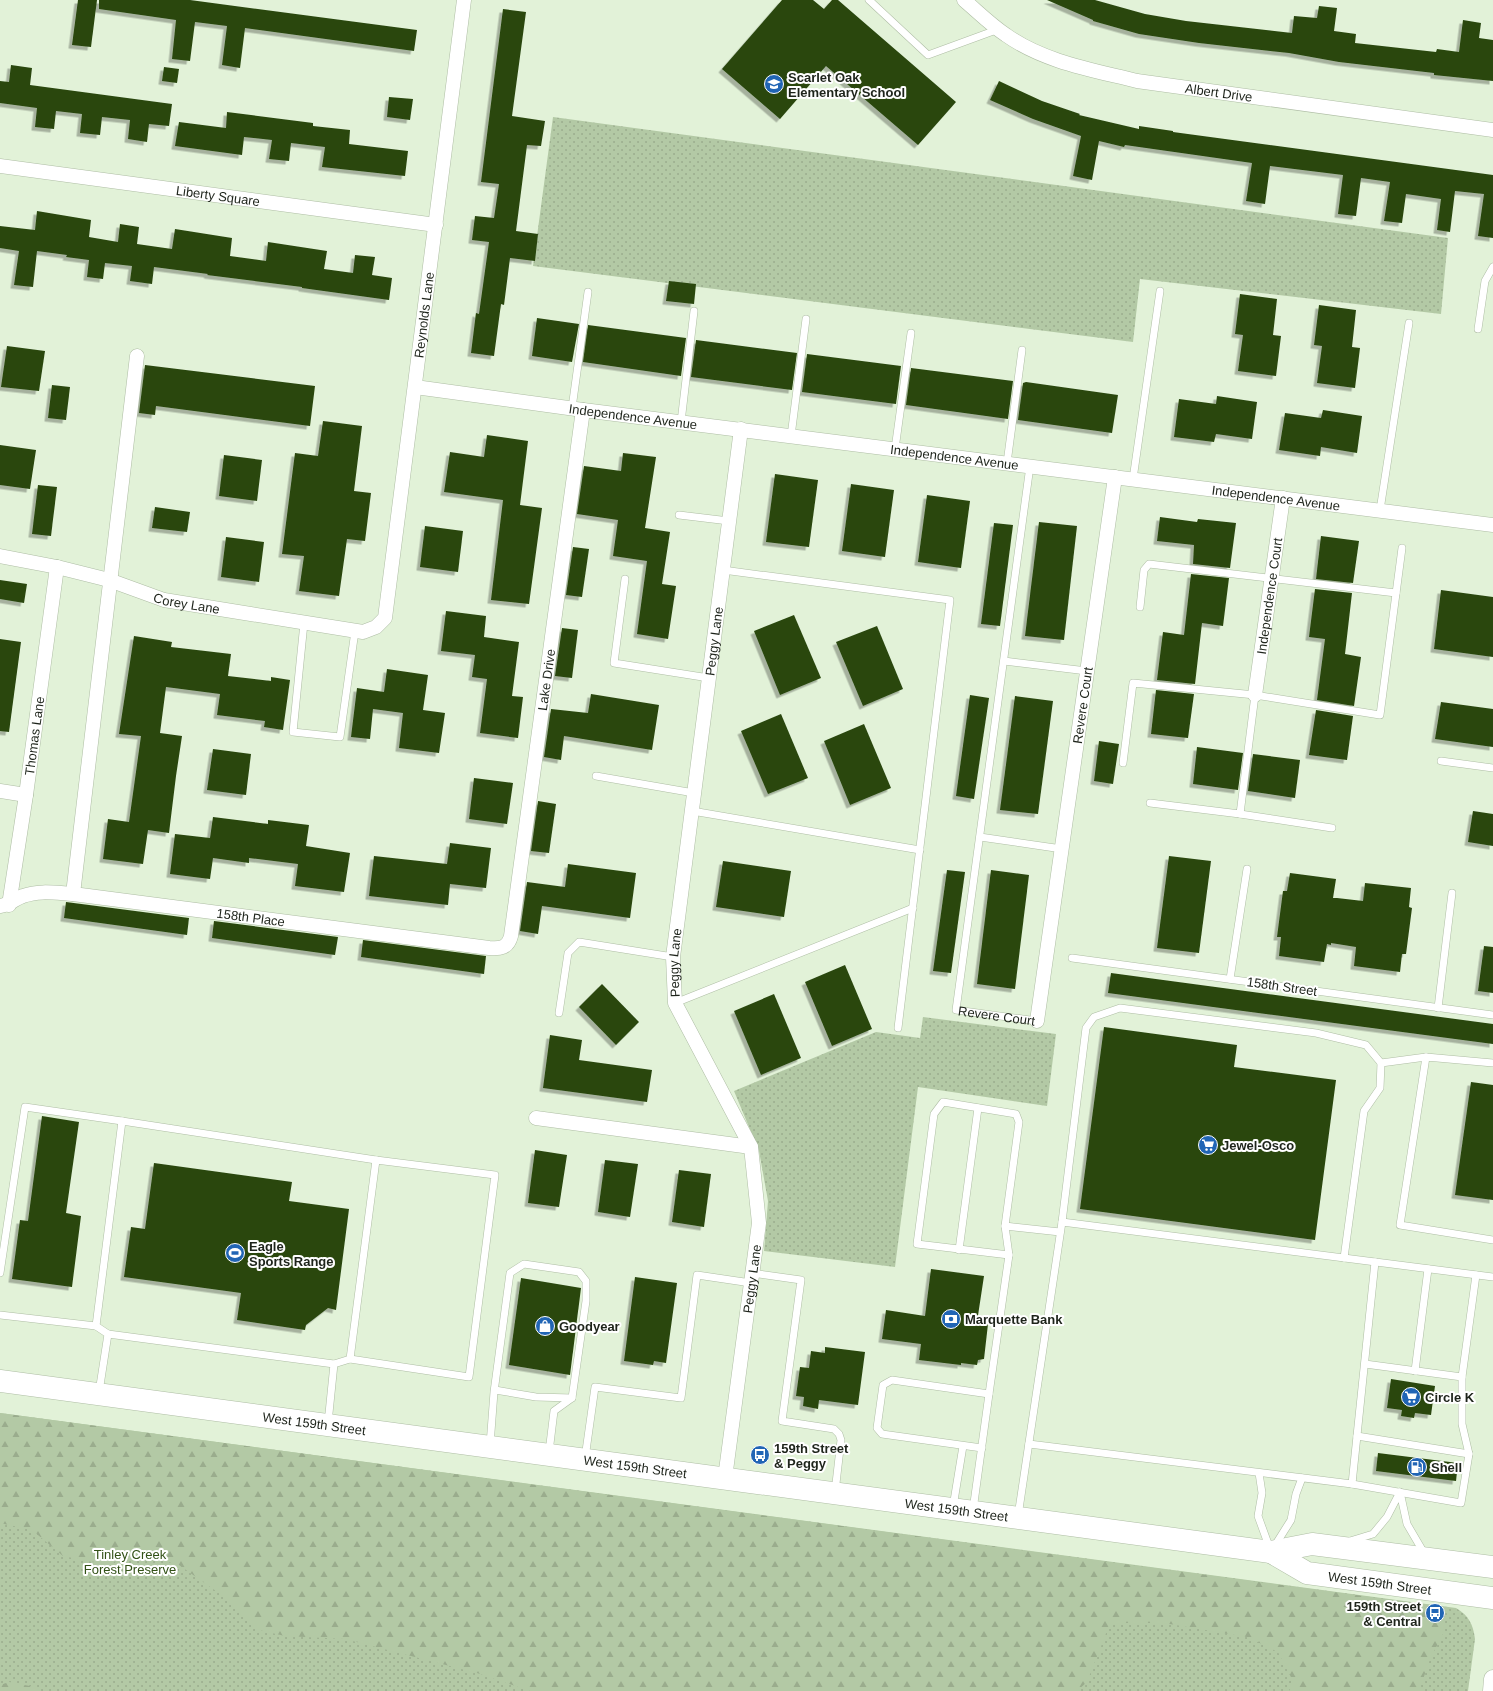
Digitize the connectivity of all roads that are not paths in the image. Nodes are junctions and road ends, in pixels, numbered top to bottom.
1 (464, 0) edge
2 (869, 0) edge
3 (964, 0) edge
4 (998, 29) junction
5 (1493, 130) edge
6 (0, 166) edge
7 (436, 225) junction
8 (1493, 267) edge
9 (588, 292) dead end
10 (1160, 292) dead end
11 (694, 310) dead end
12 (806, 319) dead end
13 (1409, 322) dead end
14 (1478, 329) dead end
15 (911, 333) dead end
16 (1022, 350) dead end
17 (137, 356) dead end
18 (416, 387) junction
19 (578, 409) junction
20 (680, 422) junction
21 (741, 430) junction
22 (791, 436) junction
23 (895, 449) junction
24 (1007, 463) junction
25 (1030, 466) junction
26 (1115, 477) junction
27 (1133, 479) junction
28 (1283, 498) junction
29 (1380, 510) junction
30 (679, 515) dead end
31 (729, 521) junction
32 (1493, 525) edge
33 (1402, 548) dead end
34 (0, 556) edge
35 (56, 567) junction
36 (723, 570) junction
37 (624, 579) dead end
38 (1272, 579) junction
39 (109, 580) junction
40 (1396, 593) junction
41 (1140, 607) dead end
42 (304, 623) junction
43 (376, 627) joint
44 (355, 631) junction
45 (1004, 661) junction
46 (1087, 671) junction
47 (709, 678) junction
48 (1255, 695) junction
49 (1441, 761) dead end
50 (1123, 764) dead end
51 (1493, 768) edge
52 (596, 776) dead end
53 (0, 791) edge
54 (694, 793) junction
55 (26, 795) junction
56 (1150, 803) dead end
57 (692, 811) junction
58 (1240, 814) junction
59 (1332, 828) dead end
60 (980, 837) junction
61 (1062, 849) junction
62 (920, 850) junction
63 (1247, 869) dead end
64 (1452, 893) dead end
65 (73, 894) junction
66 (5, 905) edge
67 (913, 908) junction
68 (504, 947) joint
69 (673, 957) junction
70 (1072, 958) dead end
71 (1230, 979) junction
72 (675, 1003) junction
73 (1438, 1008) junction
74 (559, 1013) dead end
75 (1493, 1015) edge
76 (1037, 1021) joint
77 (898, 1028) dead end
78 (1426, 1057) junction
79 (1381, 1062) junction
80 (1493, 1064) edge
81 (978, 1108) junction
82 (536, 1118) dead end
83 (122, 1121) junction
84 (751, 1147) junction
85 (376, 1160) junction
86 (1062, 1222) junction
87 (1005, 1226) junction
88 (1060, 1232) junction
89 (1493, 1240) edge
90 (959, 1250) junction
91 (1009, 1255) junction
92 (1344, 1258) junction
93 (1375, 1262) junction
94 (1428, 1269) junction
95 (0, 1273) edge
96 (1476, 1275) junction
97 (1493, 1277) edge
98 (752, 1278) junction
99 (0, 1315) edge
100 (96, 1326) junction
101 (108, 1334) junction
102 (350, 1359) junction
103 (334, 1364) junction
104 (1365, 1364) junction
105 (1415, 1371) junction
106 (1462, 1377) junction
107 (0, 1381) edge
108 (495, 1390) junction
109 (98, 1394) junction
110 (989, 1394) junction
111 (572, 1398) junction
112 (328, 1425) junction
113 (1357, 1436) junction
114 (1029, 1444) junction
115 (963, 1446) junction
116 (490, 1447) junction
117 (982, 1448) junction
118 (1469, 1454) junction
119 (549, 1455) junction
120 (585, 1460) junction
121 (1259, 1473) junction
122 (725, 1478) junction
123 (1302, 1478) junction
124 (1352, 1484) junction
125 (1400, 1492) junction
126 (835, 1494) junction
127 (963, 1511) junction
128 (1018, 1518) junction
129 (1336, 1546) junction
130 (1271, 1552) junction
131 (1432, 1559) junction
132 (1493, 1567) edge
133 (1493, 1598) edge
134 (1493, 1679) edge
135 (1492, 1691) edge

1 - 7 street, Reynolds Lane
2 - 4 lane
3 - 4 street, Albert Drive
4 - 5 street, Albert Drive
6 - 7 street, Liberty Square
7 - 18 street, Reynolds Lane
8 - 14 lane
9 - 19 lane
10 - 27 lane
11 - 20 lane
12 - 22 lane
13 - 29 lane
15 - 23 lane
16 - 24 lane
17 - 39 street
18 - 19 street, Independence Avenue
18 - 43 street, Reynolds Lane
19 - 20 street, Independence Avenue
19 - 68 street, Lake Drive
20 - 21 street, Independence Avenue
21 - 22 street, Independence Avenue
21 - 31 street, Peggy Lane
22 - 23 street, Independence Avenue
23 - 24 street, Independence Avenue
24 - 25 street, Independence Avenue
25 - 26 street, Independence Avenue
25 - 45 lane, Revere Court
26 - 27 street, Independence Avenue
26 - 46 street, Revere Court
27 - 28 street, Independence Avenue
28 - 29 street, Independence Avenue
28 - 38 street, Independence Court
29 - 32 street, Independence Avenue
30 - 31 lane
31 - 36 street, Peggy Lane
33 - 40 lane
34 - 35 street, Corey Lane
35 - 39 street, Corey Lane
35 - 55 street, Thomas Lane
36 - 47 street, Peggy Lane
36 - 62 lane
37 - 47 lane
38 - 40 lane
38 - 41 lane
38 - 48 street, Independence Court
39 - 42 street, Corey Lane
39 - 65 street
40 - 48 lane
42 - 44 street, Corey Lane
42 - 44 lane
43 - 44 street, Corey Lane
45 - 46 lane
45 - 60 lane, Revere Court
46 - 61 street, Revere Court
47 - 54 street, Peggy Lane
48 - 50 lane
48 - 58 lane
49 - 51 lane
52 - 54 lane
53 - 55 street
54 - 57 street, Peggy Lane
55 - 66 street, Thomas Lane
56 - 58 lane
57 - 62 lane
57 - 69 street, Peggy Lane
58 - 59 lane
60 - 61 lane
60 - 76 lane, Revere Court
61 - 76 street, Revere Court
62 - 67 lane
63 - 71 lane
64 - 73 lane
65 - 66 street, 158th Place
65 - 68 street, 158th Place
67 - 72 lane
67 - 77 lane
69 - 72 street, Peggy Lane
69 - 74 lane
70 - 71 lane, 158th Street
71 - 73 lane, 158th Street
72 - 84 street, Peggy Lane
73 - 75 lane, 158th Street
78 - 79 lane
78 - 80 lane
78 - 89 lane
79 - 86 lane
79 - 92 lane
81 - 87 lane
81 - 90 lane
81 - 90 lane
82 - 84 street
83 - 85 lane
83 - 95 lane
83 - 100 lane
84 - 98 street, Peggy Lane
85 - 102 lane
85 - 102 lane
86 - 88 lane
86 - 92 lane
87 - 88 lane
87 - 91 lane
88 - 114 lane
90 - 91 lane
91 - 110 lane
92 - 93 lane
93 - 94 lane
93 - 104 lane
94 - 96 lane
94 - 105 lane
96 - 97 lane
96 - 106 lane
98 - 120 lane
98 - 122 street, Peggy Lane
98 - 126 lane
99 - 100 lane
100 - 101 lane
101 - 103 lane
101 - 109 lane
102 - 103 lane
103 - 112 lane
104 - 105 lane
104 - 113 lane
105 - 106 lane
106 - 118 lane
107 - 109 main road, West 159th Street
108 - 111 lane
108 - 111 lane
108 - 116 lane
109 - 112 main road, West 159th Street
110 - 115 lane
110 - 117 lane
111 - 119 lane
112 - 116 main road, West 159th Street
113 - 118 lane
113 - 124 lane
114 - 121 lane
114 - 128 lane
115 - 117 lane
115 - 127 lane
116 - 119 main road, West 159th Street
117 - 127 lane
118 - 125 lane
119 - 120 main road, West 159th Street
120 - 122 main road, West 159th Street
121 - 123 lane
121 - 130 lane
122 - 126 main road, West 159th Street
123 - 124 lane
123 - 130 lane
124 - 125 lane
125 - 129 lane
125 - 131 lane
126 - 127 main road, West 159th Street
127 - 128 main road, West 159th Street
128 - 130 main road, West 159th Street
129 - 130 main road, West 159th Street
129 - 131 main road, West 159th Street
130 - 133 main road, West 159th Street
131 - 132 main road, West 159th Street
134 - 135 street

